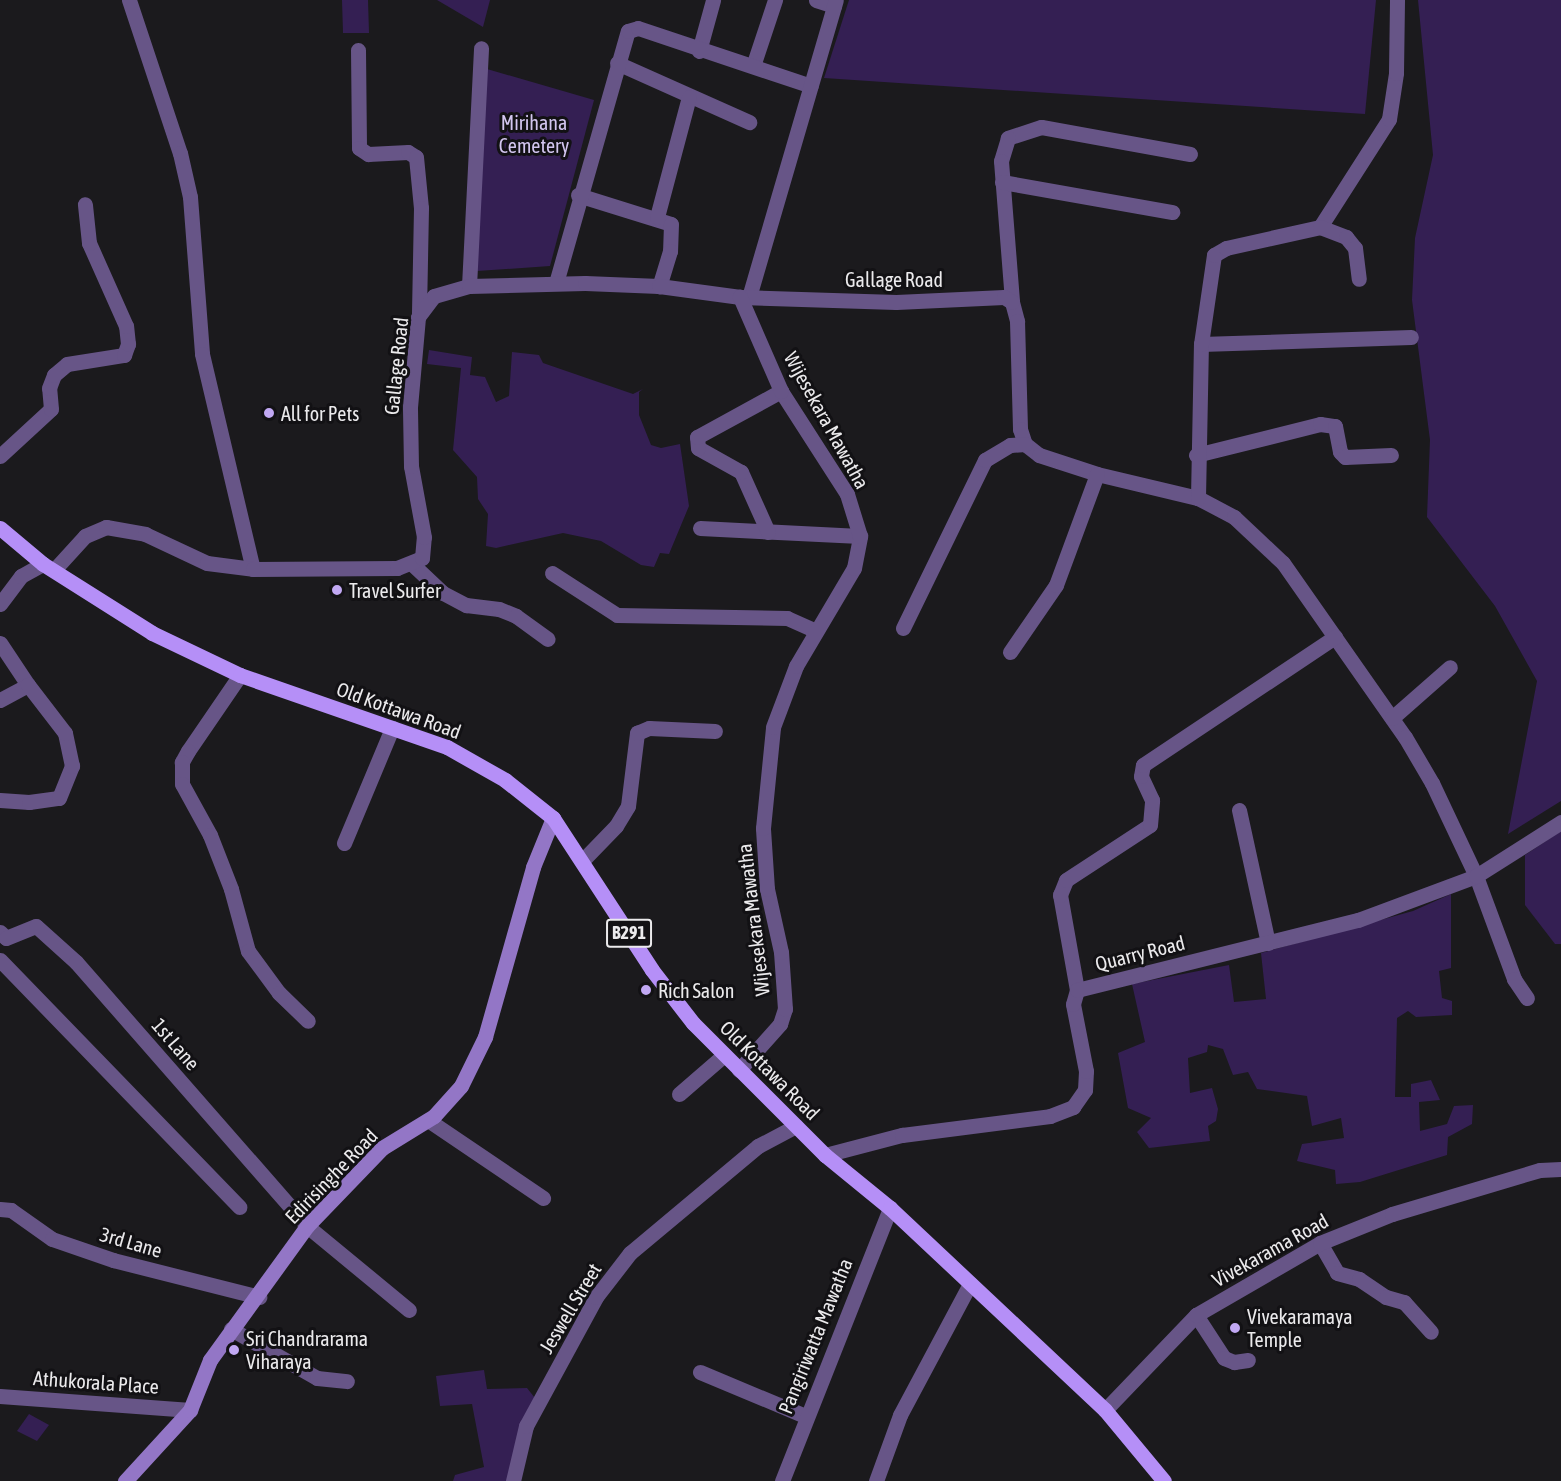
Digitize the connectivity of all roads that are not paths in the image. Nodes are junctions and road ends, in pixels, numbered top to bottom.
1 (129, 0) edge
2 (713, 0) edge
3 (775, 0) edge
4 (816, 0) edge
5 (1397, 0) edge
6 (835, 3) edge
7 (481, 48) dead end
8 (358, 50) dead end
9 (699, 51) junction
10 (617, 63) junction
11 (753, 66) junction
12 (810, 86) junction
13 (689, 97) junction
14 (749, 122) dead end
15 (1190, 154) dead end
16 (1002, 182) junction
17 (578, 195) junction
18 (85, 204) dead end
19 (1172, 212) dead end
20 (657, 217) junction
21 (1320, 227) junction
22 (1359, 279) dead end
23 (556, 283) junction
24 (468, 286) junction
25 (659, 286) junction
26 (744, 297) junction
27 (1012, 302) junction
28 (418, 317) junction
29 (1411, 337) dead end
30 (1201, 344) junction
31 (781, 391) junction
32 (1025, 444) junction
33 (1197, 455) junction
34 (1391, 455) dead end
35 (0, 456) edge
36 (1097, 474) junction
37 (1198, 498) junction
38 (0, 528) edge
39 (700, 528) dead end
40 (768, 532) junction
41 (860, 536) junction
42 (411, 563) junction
43 (49, 567) junction
44 (253, 569) junction
45 (552, 573) dead end
46 (0, 604) edge
47 (903, 628) dead end
48 (816, 631) junction
49 (1335, 637) junction
50 (548, 639) dead end
51 (0, 643) edge
52 (1010, 652) dead end
53 (1450, 667) dead end
54 (240, 675) junction
55 (28, 685) junction
56 (0, 700) edge
57 (1392, 718) junction
58 (392, 728) junction
59 (715, 731) dead end
60 (0, 800) edge
61 (1239, 810) dead end
62 (553, 818) junction
63 (1561, 822) edge
64 (344, 843) dead end
65 (582, 860) junction
66 (1476, 876) junction
67 (2, 940) edge
68 (1268, 943) junction
69 (0, 960) edge
70 (1077, 990) junction
71 (1527, 998) dead end
72 (308, 1021) dead end
73 (724, 1055) junction
74 (739, 1070) junction
75 (678, 1094) dead end
76 (428, 1120) junction
77 (796, 1126) junction
78 (825, 1155) junction
79 (1561, 1169) edge
80 (543, 1198) dead end
81 (239, 1207) dead end
82 (890, 1208) junction
83 (0, 1209) edge
84 (307, 1226) junction
85 (1320, 1243) junction
86 (970, 1284) junction
87 (258, 1297) junction
88 (409, 1310) dead end
89 (1197, 1315) junction
90 (231, 1329) junction
91 (1431, 1332) dead end
92 (1248, 1360) dead end
93 (700, 1372) dead end
94 (347, 1382) dead end
95 (0, 1396) edge
96 (190, 1410) junction
97 (1105, 1410) junction
98 (805, 1416) junction
99 (125, 1481) edge
100 (513, 1481) edge
101 (782, 1481) edge
102 (876, 1481) edge
103 (1164, 1481) edge

1 - 44 street
2 - 9 street
3 - 11 street
4 - 6 street
5 - 21 street
6 - 12 street
7 - 24 street
8 - 28 street
9 - 10 street
9 - 11 street
10 - 13 street
10 - 17 street
11 - 12 street
12 - 26 street
13 - 14 street
13 - 20 street
15 - 16 street
16 - 19 street
16 - 27 street
17 - 20 street
17 - 23 street
18 - 35 street
20 - 25 street
21 - 22 street
21 - 30 street
23 - 24 street, Gallage Road
23 - 25 street, Gallage Road
24 - 28 street, Gallage Road
25 - 26 street, Gallage Road
26 - 27 street, Gallage Road
26 - 31 street, Wijesekara Mawatha
27 - 32 street
28 - 42 street, Gallage Road
29 - 30 street
30 - 33 street
31 - 40 street
31 - 41 street, Wijesekara Mawatha
32 - 36 street
32 - 47 street
33 - 34 street
33 - 37 street
36 - 37 street
36 - 52 street
37 - 49 street
38 - 43 main road, Old Kottawa Road / B291
39 - 40 street
40 - 41 street
41 - 48 street, Wijesekara Mawatha
42 - 44 street
42 - 50 street
43 - 44 street
43 - 46 street
43 - 54 main road, Old Kottawa Road / B291
45 - 48 street
48 - 74 street, Wijesekara Mawatha
49 - 57 street
49 - 70 street
51 - 55 street
53 - 57 street
54 - 58 main road, Old Kottawa Road / B291
54 - 72 street
55 - 56 street
55 - 60 street
57 - 66 street
58 - 62 main road, Old Kottawa Road / B291
58 - 64 street
59 - 65 street
61 - 68 street
62 - 65 main road, Old Kottawa Road / B291
62 - 76 main road, Edirisinghe Road
63 - 66 street, Quarry Road
65 - 73 main road, Old Kottawa Road / B291
66 - 68 street, Quarry Road
66 - 71 street
67 - 84 street, 1st Lane
68 - 70 street, Quarry Road
69 - 81 street
70 - 78 street, Quarry Road
73 - 74 main road, Old Kottawa Road / B291
73 - 75 street
74 - 77 main road, Old Kottawa Road / B291
76 - 80 street
76 - 84 main road, Edirisinghe Road
77 - 78 main road, Old Kottawa Road / B291
77 - 100 street, Jeswell Street
78 - 82 main road, Old Kottawa Road / B291
79 - 85 street, Vivekarama Road
82 - 86 main road, Old Kottawa Road / B291
82 - 98 street, Pangiriwatta Mawatha
83 - 87 street, 3rd Lane
84 - 87 main road, Edirisinghe Road
84 - 88 street
85 - 89 street, Vivekarama Road
85 - 91 street
86 - 97 main road, Old Kottawa Road / B291
86 - 102 street
87 - 90 main road, Edirisinghe Road
89 - 92 street
89 - 97 street, Vivekarama Road
90 - 94 street
90 - 96 main road, Edirisinghe Road
93 - 98 street
95 - 96 street, Athukorala Place
96 - 99 main road, Edirisinghe Road
97 - 103 main road, Old Kottawa Road / B291
98 - 101 street, Pangiriwatta Mawatha

